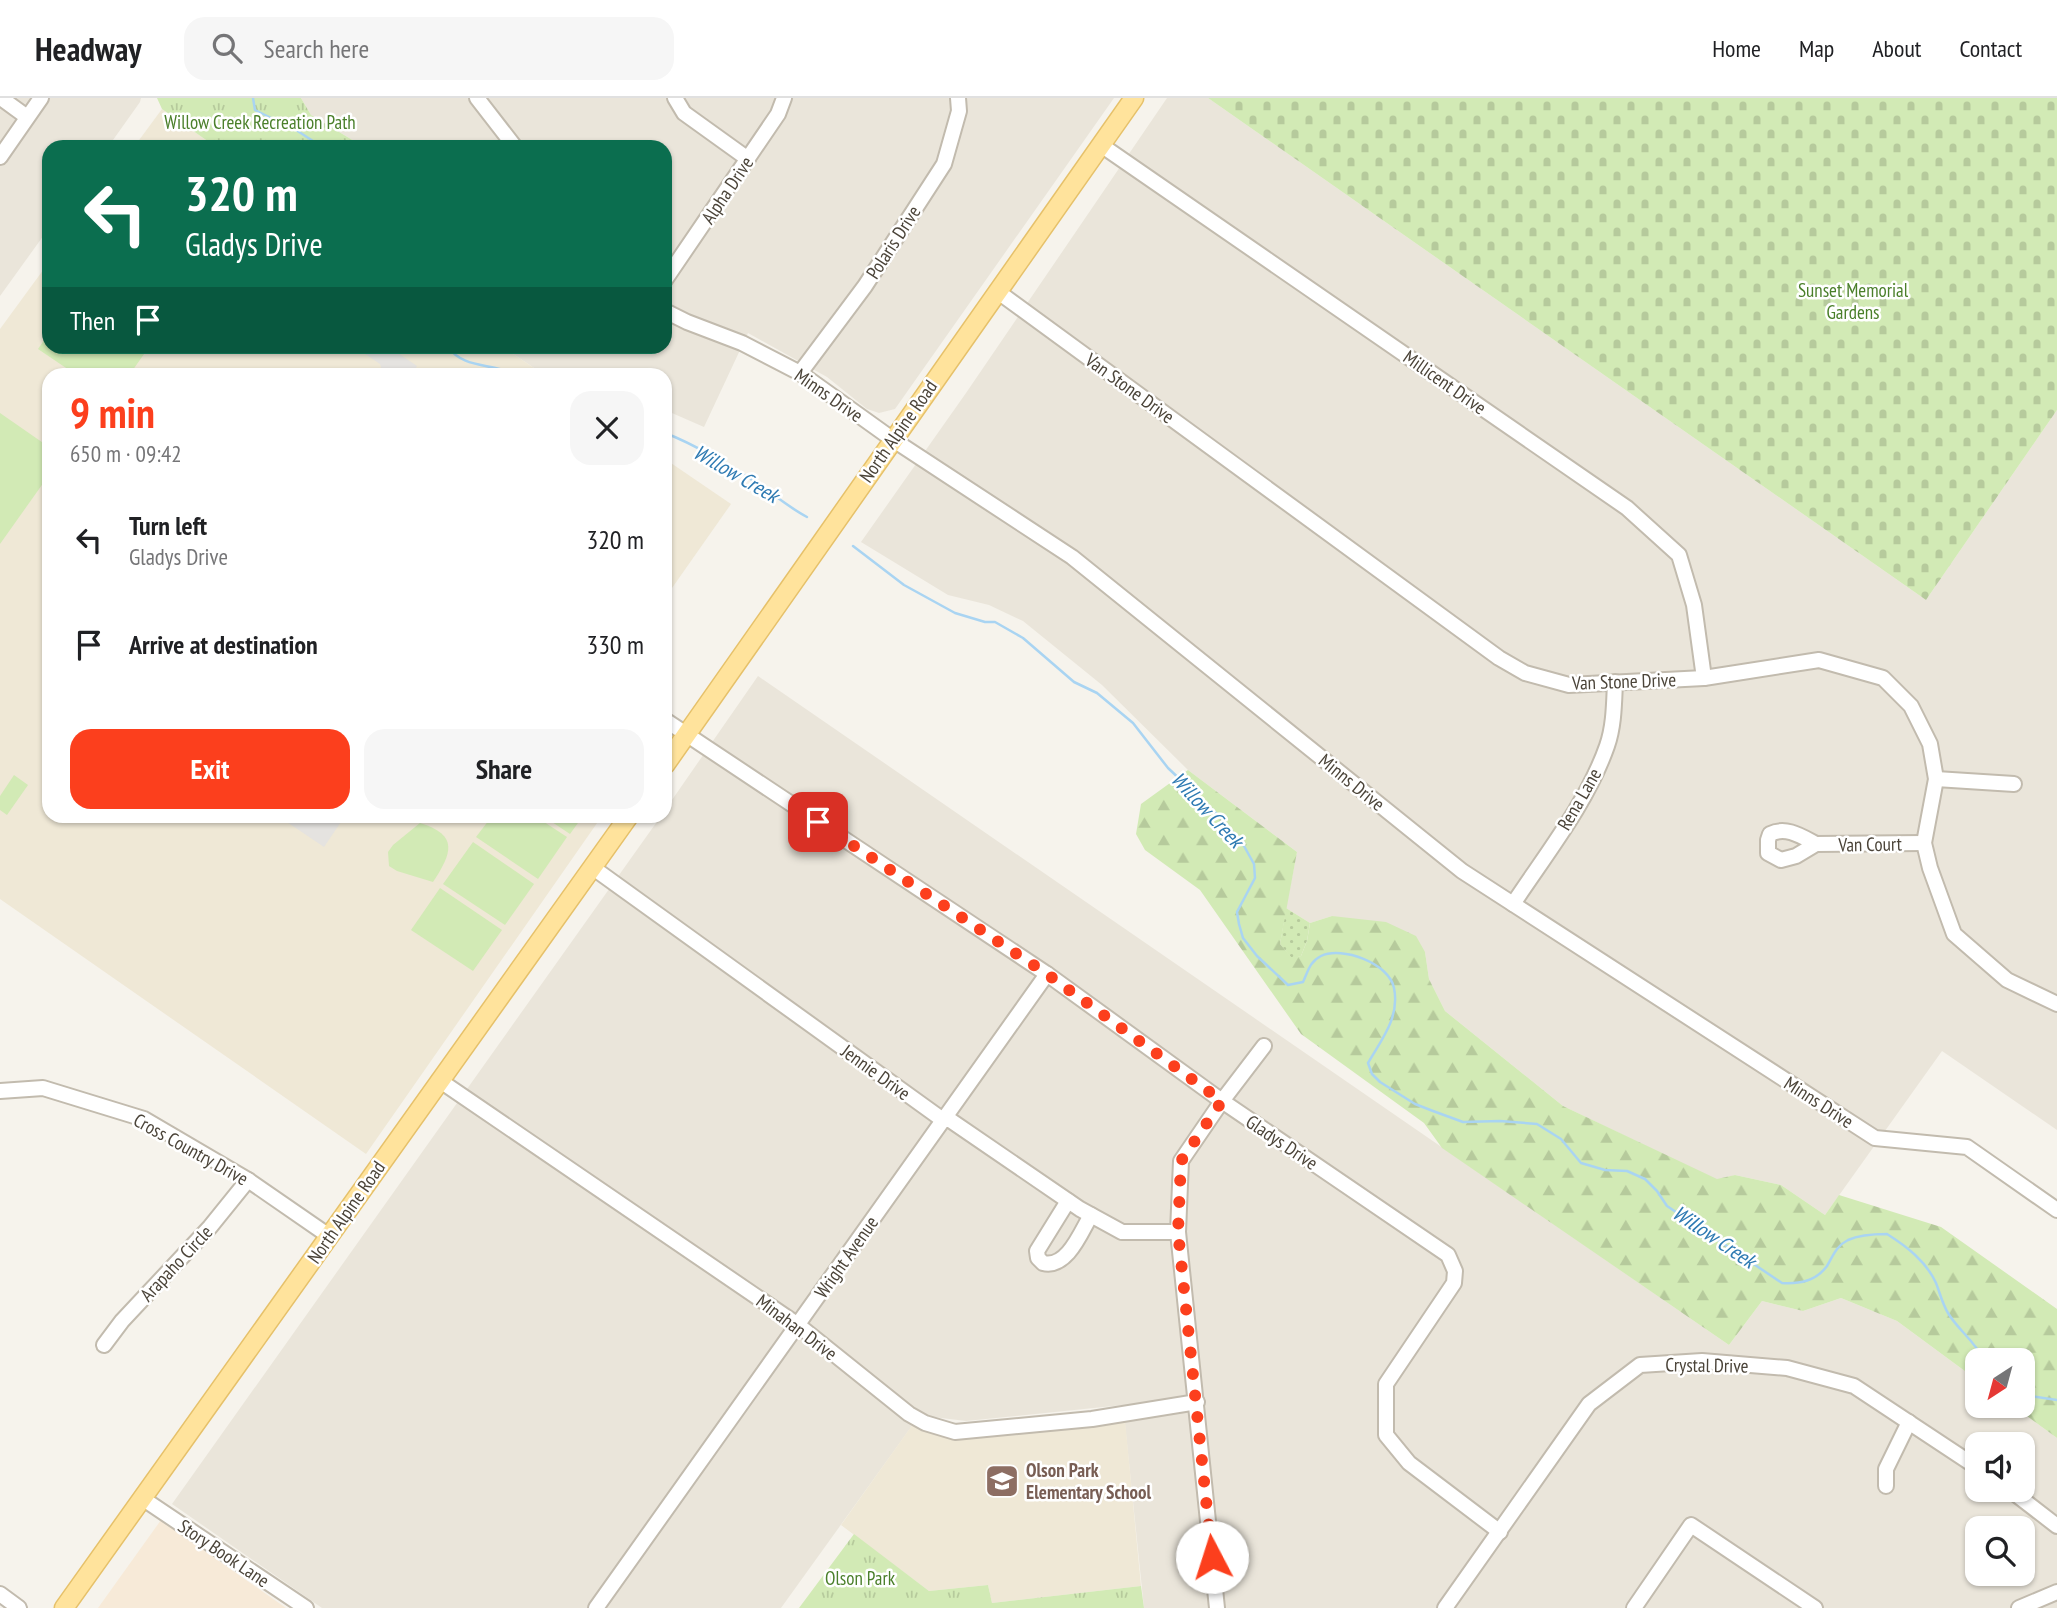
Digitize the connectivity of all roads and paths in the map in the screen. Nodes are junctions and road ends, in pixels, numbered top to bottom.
1 (1, 98) edge
2 (41, 98) edge
3 (675, 98) edge
4 (784, 98) edge
5 (958, 98) edge
6 (1134, 98) edge
7 (480, 99) edge
8 (27, 117) junction
9 (510, 140) edge
10 (1101, 145) junction
11 (0, 157) edge
12 (748, 159) junction
13 (672, 270) edge
14 (997, 291) junction
15 (672, 314) edge
16 (800, 373) junction
17 (892, 439) junction
18 (1704, 678) junction
19 (1615, 682) junction
20 (672, 725) edge
21 (686, 735) junction
22 (672, 755) edge
23 (1936, 779) junction
24 (2014, 784) dead end
25 (624, 823) edge
26 (1924, 843) junction
27 (1816, 844) dead end
28 (592, 867) junction
29 (1513, 904) junction
30 (1047, 974) junction
31 (2057, 1004) edge
32 (1264, 1046) dead end
33 (439, 1080) junction
34 (0, 1091) edge
35 (1222, 1101) junction
36 (943, 1120) junction
37 (248, 1180) junction
38 (1068, 1201) junction
39 (2057, 1210) edge
40 (1091, 1215) junction
41 (1178, 1232) junction
42 (329, 1236) junction
43 (798, 1325) junction
44 (104, 1345) dead end
45 (1197, 1402) junction
46 (1909, 1422) junction
47 (1965, 1459) edge
48 (1886, 1486) dead end
49 (142, 1497) junction
50 (2026, 1502) edge
51 (2057, 1526) edge
52 (1500, 1532) junction
53 (2057, 1592) edge
54 (0, 1594) edge
55 (598, 1607) edge
56 (19, 1608) edge
57 (64, 1608) edge
58 (306, 1608) edge
59 (1217, 1608) edge
60 (1445, 1608) edge
61 (1634, 1608) edge
62 (1815, 1608) edge
63 (2019, 1608) edge

1 - 8 street
2 - 8 street
3 - 12 street
4 - 12 street, Alpha Drive
5 - 16 street, Polaris Drive
6 - 10 main road, North Alpine Road
7 - 9 street
8 - 11 street
10 - 14 main road, North Alpine Road
10 - 18 street, Millicent Drive
12 - 13 street, Alpha Drive
14 - 17 main road, North Alpine Road
14 - 19 street, Van Stone Drive
15 - 16 street, Minns Drive
16 - 17 street, Minns Drive
17 - 21 main road, North Alpine Road
17 - 29 street, Minns Drive
18 - 19 street, Van Stone Drive
18 - 23 street, Van Stone Drive
19 - 29 street, Rena Lane
20 - 21 street, Gladys Drive
21 - 22 main road, North Alpine Road
21 - 30 street, Gladys Drive
23 - 24 street
23 - 26 street, Van Stone Drive
25 - 28 main road, North Alpine Road
26 - 27 street, Van Court
26 - 31 street, Van Stone Drive
28 - 33 main road, North Alpine Road
28 - 36 street, Jennie Drive
29 - 39 street, Minns Drive
30 - 35 street, Gladys Drive
30 - 36 street, Wright Avenue
32 - 35 street
33 - 42 main road, North Alpine Road
33 - 43 street, Minahan Drive
34 - 37 street, Cross Country Drive
35 - 41 street
35 - 52 street, Gladys Drive
36 - 38 street, Jennie Drive
36 - 43 street, Wright Avenue
37 - 42 street, Cross Country Drive
37 - 44 street, Arapaho Circle
38 - 40 street, Jennie Drive
38 - 40 street
40 - 41 street, Jennie Drive
41 - 45 street
42 - 49 main road, North Alpine Road
43 - 45 street, Minahan Drive
43 - 55 street, Wright Avenue
45 - 59 street
46 - 47 street, Crystal Drive
46 - 48 street
46 - 52 street, Crystal Drive
49 - 57 main road, North Alpine Road
49 - 58 street, Story Book Lane
50 - 51 street
52 - 60 street, Crystal Drive
53 - 63 street
54 - 56 street
61 - 62 street

